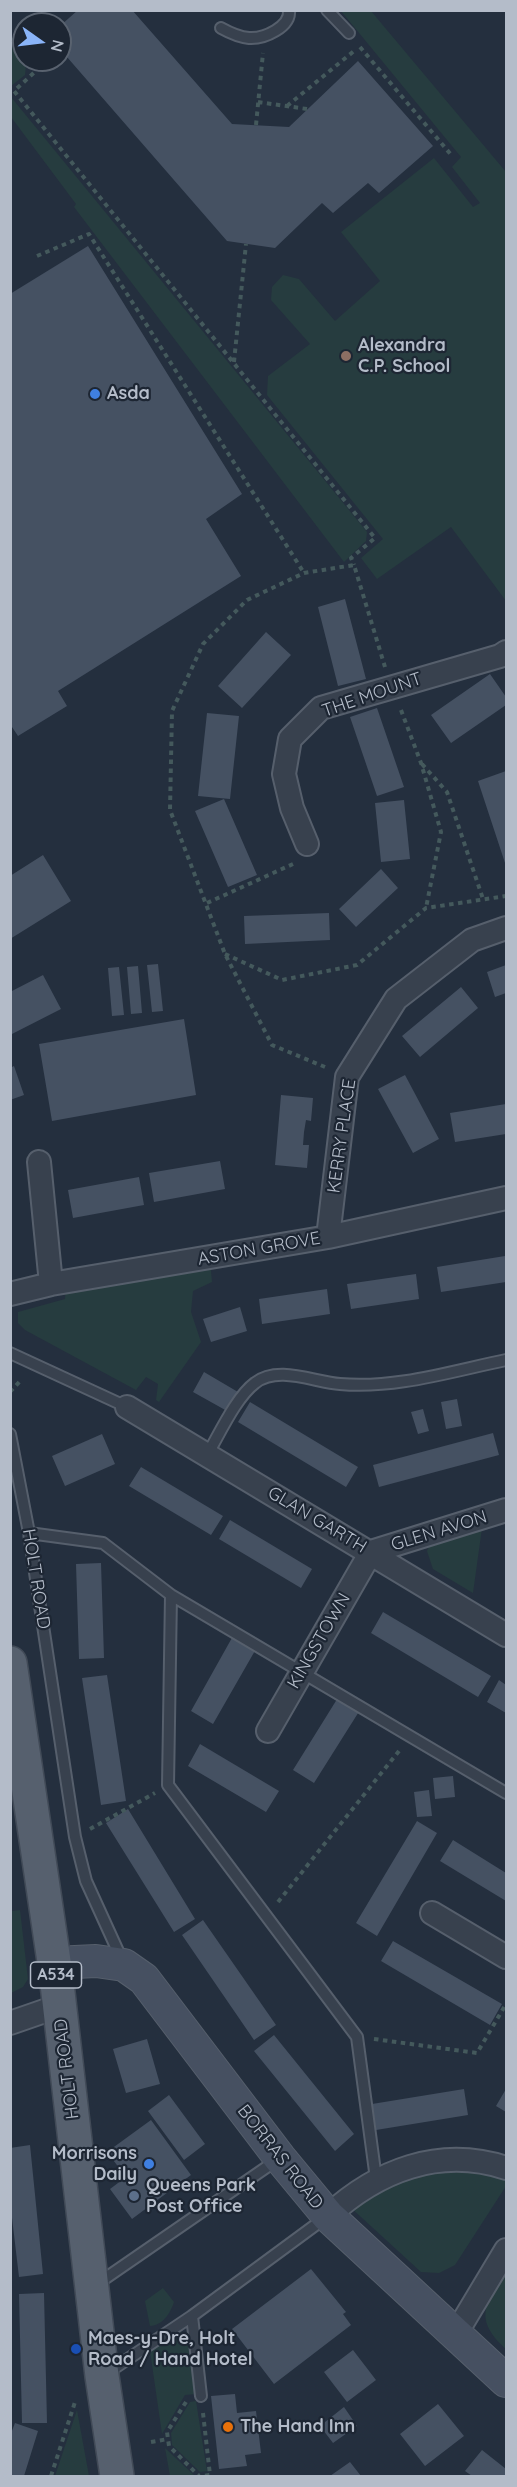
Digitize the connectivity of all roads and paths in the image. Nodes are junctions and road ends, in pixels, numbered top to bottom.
1 (289, 10) edge
2 (327, 10) edge
3 (221, 28) dead end
4 (349, 33) dead end
5 (252, 38) junction
6 (35, 72) edge
7 (258, 102) junction
8 (287, 106) junction
9 (308, 109) dead end
10 (256, 125) dead end
11 (453, 157) dead end
12 (246, 244) dead end
13 (37, 256) dead end
14 (234, 363) junction
15 (354, 565) dead end
16 (304, 573) dead end
17 (504, 659) edge
18 (421, 763) dead end
19 (307, 844) joint
20 (507, 896) edge
21 (483, 898) junction
22 (207, 903) dead end
23 (507, 928) edge
24 (225, 954) dead end
25 (39, 1162) dead end
26 (507, 1198) edge
27 (328, 1237) junction
28 (51, 1284) junction
29 (10, 1294) edge
30 (10, 1353) edge
31 (507, 1360) edge
32 (127, 1407) joint
33 (10, 1434) edge
34 (207, 1455) junction
35 (507, 1510) edge
36 (29, 1533) junction
37 (371, 1552) junction
38 (171, 1595) junction
39 (507, 1635) edge
40 (10, 1663) edge
41 (302, 1672) junction
42 (268, 1731) dead end
43 (410, 1736) junction
44 (168, 1785) junction
45 (507, 1793) edge
46 (75, 1838) junction
47 (432, 1913) dead end
48 (266, 1918) junction
49 (507, 1957) edge
50 (54, 1963) junction
51 (124, 1965) junction
52 (507, 2004) edge
53 (59, 2006) junction
54 (10, 2023) edge
55 (357, 2037) junction
56 (279, 2158) junction
57 (507, 2168) edge
58 (376, 2179) junction
59 (328, 2217) junction
60 (507, 2250) edge
61 (92, 2288) junction
62 (192, 2316) junction
63 (455, 2335) junction
64 (102, 2376) junction
65 (507, 2381) edge
66 (201, 2396) junction
67 (168, 2439) junction
68 (151, 2442) dead end
69 (51, 2476) edge
70 (117, 2476) edge
71 (201, 2476) edge

1 - 5 lane
2 - 4 lane
3 - 5 lane
5 - 7 path
6 - 14 path
7 - 8 path
7 - 10 path
8 - 9 path
8 - 11 path
12 - 14 path
13 - 16 path
14 - 15 path
17 - 19 street, THE MOUNT
18 - 21 path
19 - 22 path
20 - 21 path
21 - 24 path
23 - 27 street, KERRY PLACE
25 - 28 street
26 - 27 street, ASTON GROVE
27 - 28 street, ASTON GROVE
28 - 29 street, ASTON GROVE
30 - 32 lane
31 - 34 lane
32 - 34 street, GLAN GARTH
33 - 36 lane, HOLT ROAD
34 - 37 street, GLAN GARTH
35 - 37 street, GLEN AVON
36 - 38 lane
36 - 46 lane, HOLT ROAD
37 - 39 street, GLAN GARTH
37 - 41 street, KINGSTOWN
38 - 41 lane
38 - 44 lane
40 - 50 main road, HOLT ROAD / A534
41 - 42 street, KINGSTOWN
41 - 43 lane
43 - 45 lane
43 - 48 path
44 - 46 path
44 - 48 lane
46 - 51 lane, HOLT ROAD
47 - 49 street
48 - 55 lane
50 - 51 street
50 - 53 main road, HOLT ROAD / A534
51 - 56 street, BORRAS ROAD
52 - 55 path
53 - 54 street
53 - 61 main road, HOLT ROAD / A534
55 - 58 lane
56 - 59 street, BORRAS ROAD
56 - 61 lane
57 - 58 street
58 - 59 street
59 - 62 lane
59 - 63 street, BORRAS ROAD
60 - 63 street
61 - 64 main road, HOLT ROAD / A534
62 - 64 lane
62 - 66 lane
63 - 65 street, BORRAS ROAD
64 - 69 path
64 - 70 main road, HOLT ROAD / A534
66 - 67 path
66 - 71 path
67 - 68 path
67 - 71 path

